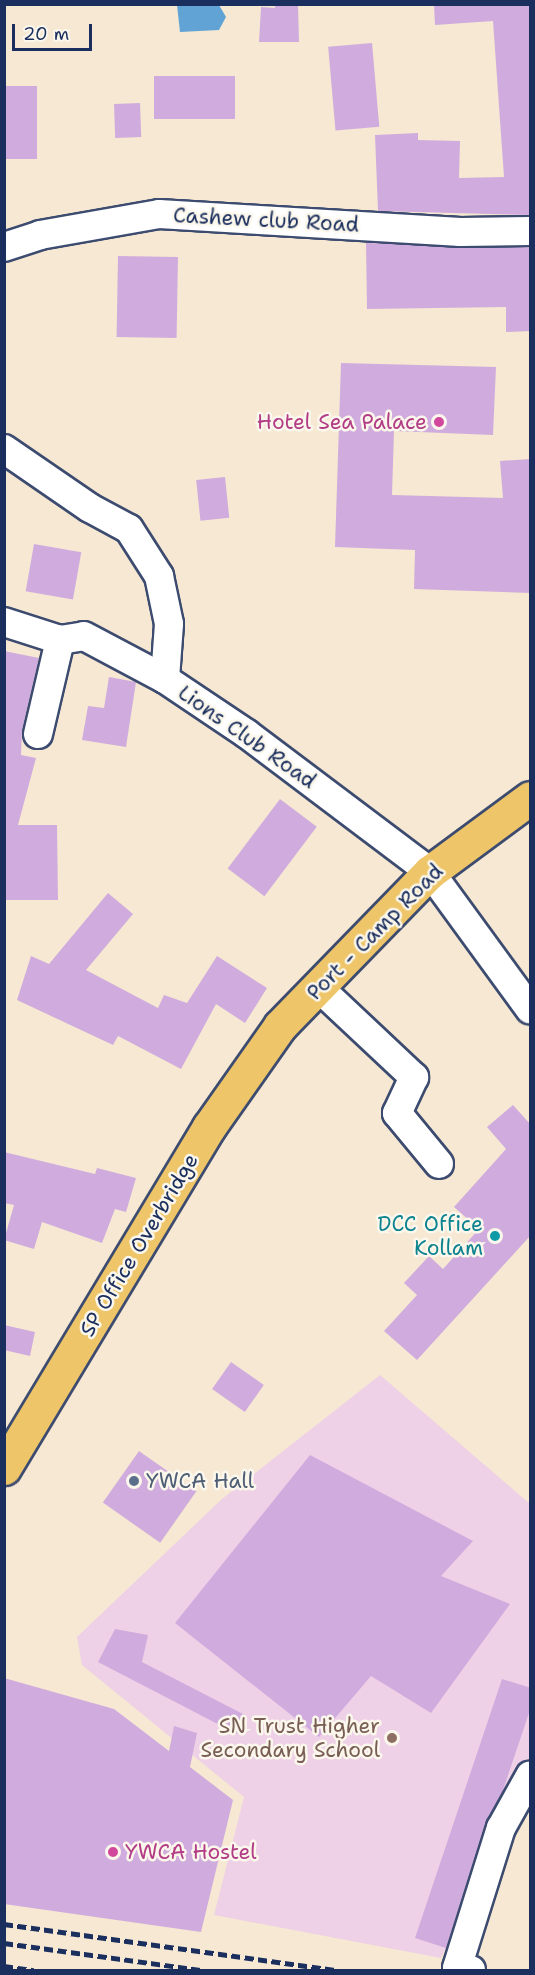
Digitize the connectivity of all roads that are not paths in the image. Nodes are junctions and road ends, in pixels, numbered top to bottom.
1 (531, 231) edge
2 (4, 248) edge
3 (4, 449) edge
4 (4, 622) edge
5 (60, 640) junction
6 (165, 679) junction
7 (38, 734) dead end
8 (531, 798) edge
9 (430, 872) junction
10 (318, 987) junction
11 (531, 1009) edge
12 (279, 1026) joint
13 (439, 1164) dead end
14 (4, 1468) edge
15 (531, 1776) edge
16 (471, 1971) edge

1 - 2 street, Cashew club Road
3 - 6 street, Lions Club Road
4 - 5 street
5 - 6 street
5 - 7 street
6 - 9 street, Lions Club Road
8 - 9 main road, Port - Camp Road
9 - 10 main road, Port - Camp Road
9 - 11 street, Lions Club Road
10 - 12 main road, Port - Camp Road
10 - 13 street
12 - 14 main road, SP Office Overbridge
15 - 16 street

